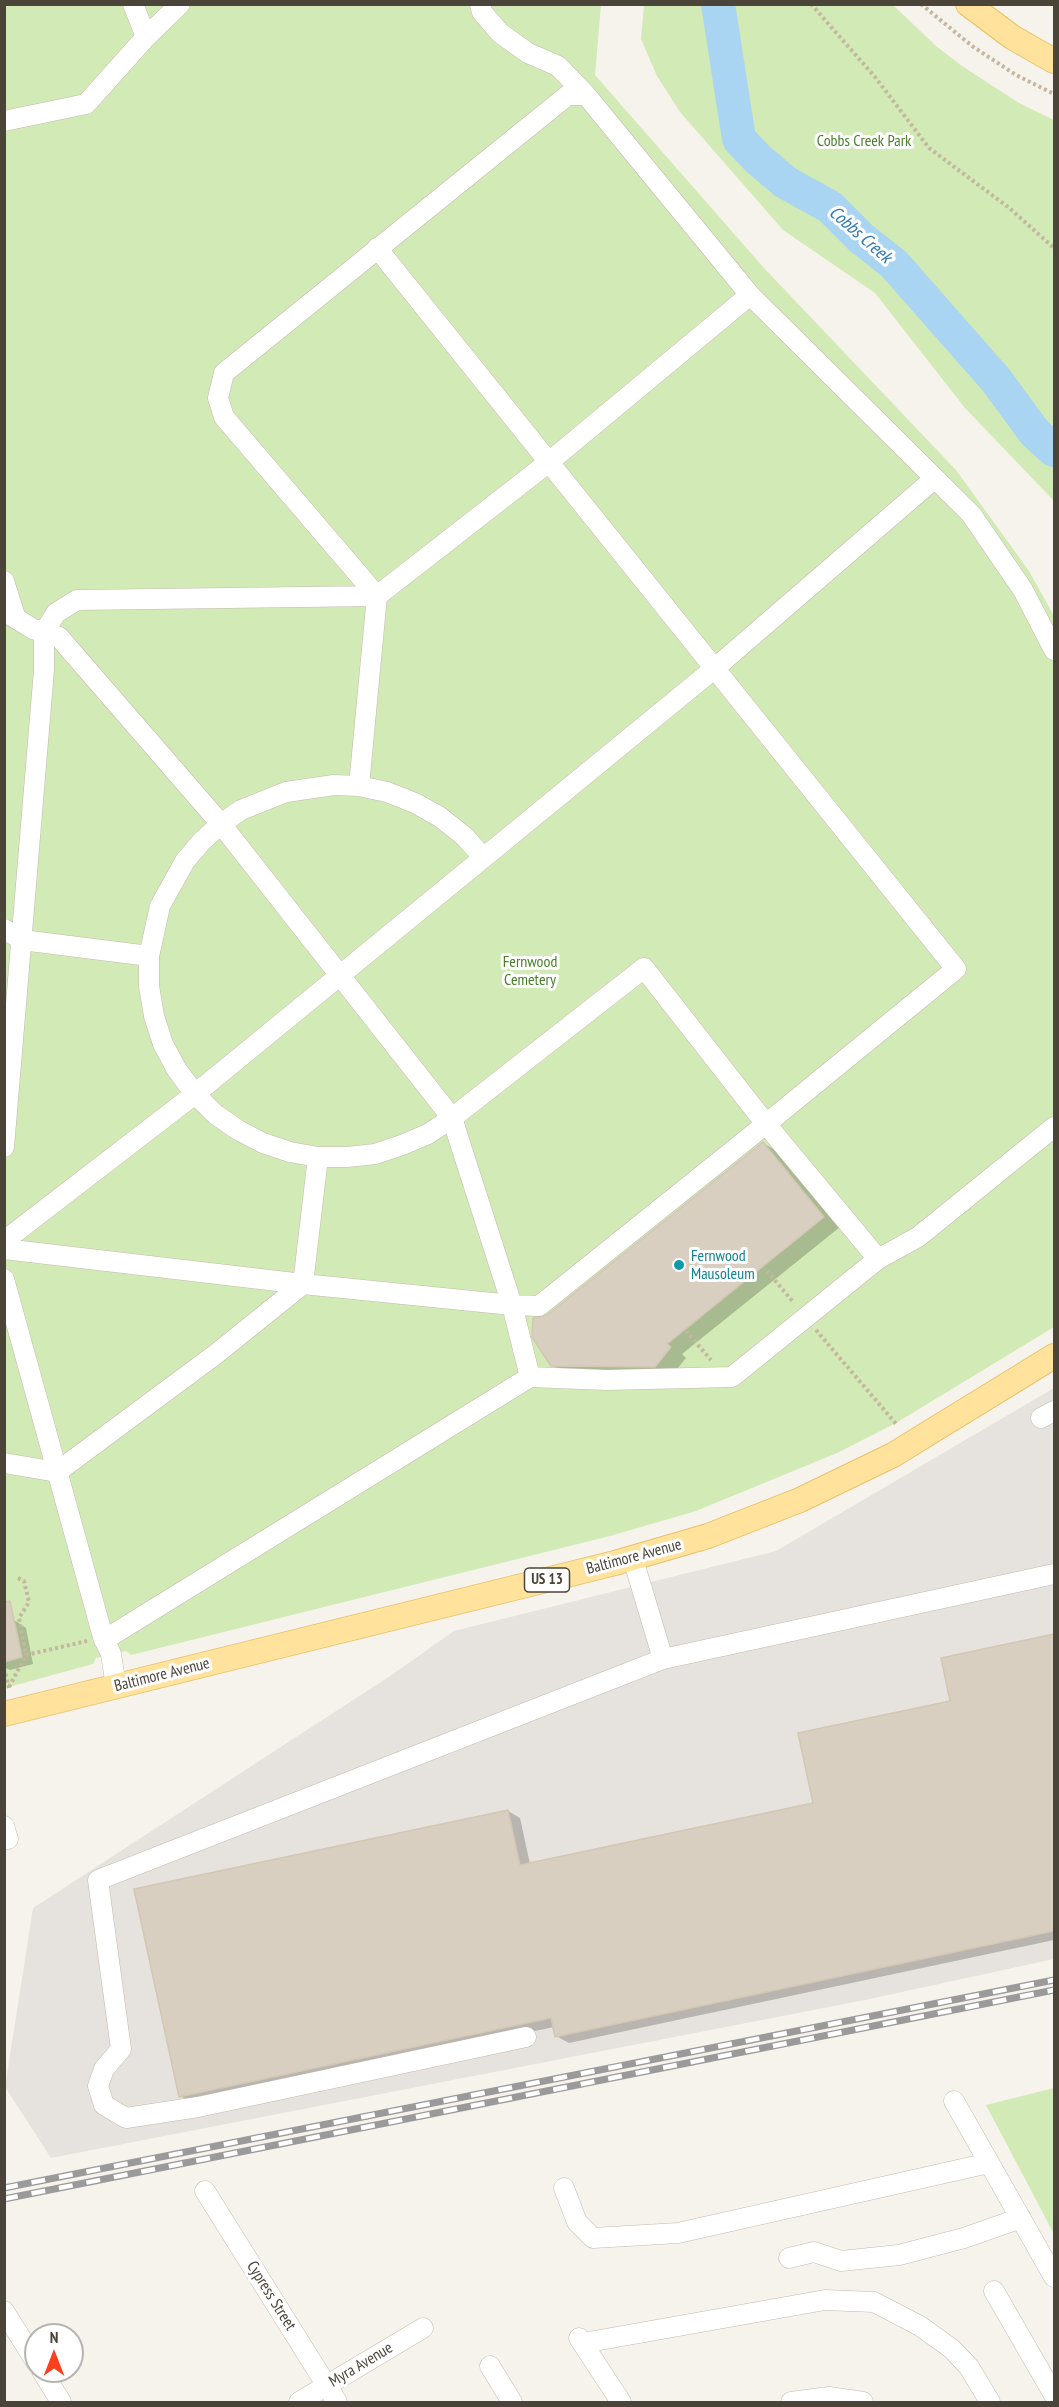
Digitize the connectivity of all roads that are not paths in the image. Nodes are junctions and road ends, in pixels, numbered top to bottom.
1 (133, 4) edge
2 (180, 4) edge
3 (480, 4) edge
4 (968, 4) edge
5 (146, 38) junction
6 (1054, 61) edge
7 (586, 95) junction
8 (4, 121) edge
9 (377, 248) junction
10 (750, 295) junction
11 (549, 462) junction
12 (934, 479) junction
13 (4, 581) edge
14 (377, 596) junction
15 (10, 615) edge
16 (44, 632) junction
17 (1054, 650) edge
18 (715, 668) junction
19 (358, 786) junction
20 (221, 824) junction
21 (483, 857) junction
22 (4, 929) edge
23 (22, 940) junction
24 (149, 956) junction
25 (340, 975) junction
26 (195, 1094) junction
27 (452, 1118) junction
28 (766, 1124) junction
29 (1054, 1126) edge
30 (4, 1147) edge
31 (318, 1157) junction
32 (4, 1241) edge
33 (4, 1249) edge
34 (878, 1259) junction
35 (4, 1280) edge
36 (303, 1284) junction
37 (512, 1305) junction
38 (1054, 1356) edge
39 (530, 1377) junction
40 (4, 1463) edge
41 (57, 1472) junction
42 (633, 1559) junction
43 (1054, 1574) edge
44 (103, 1638) junction
45 (663, 1659) junction
46 (116, 1686) junction
47 (4, 1714) edge
48 (4, 1827) edge
49 (4, 1839) edge
50 (526, 2037) dead end
51 (954, 2101) dead end
52 (989, 2163) junction
53 (564, 2188) dead end
54 (205, 2191) dead end
55 (1021, 2218) junction
56 (789, 2258) dead end
57 (1054, 2277) edge
58 (994, 2291) dead end
59 (4, 2311) edge
60 (423, 2328) dead end
61 (24, 2343) edge
62 (490, 2366) dead end
63 (49, 2383) edge
64 (1053, 2388) edge
65 (332, 2394) edge
66 (61, 2403) edge
67 (299, 2403) edge
68 (512, 2403) edge
69 (621, 2403) edge
70 (791, 2403) edge
71 (863, 2403) edge
72 (990, 2403) edge

1 - 5 street
2 - 5 street
3 - 7 street
4 - 6 main road
5 - 8 street
7 - 9 street
7 - 10 street
9 - 11 street
9 - 14 street
10 - 11 street
10 - 12 street
11 - 14 street
11 - 18 street
12 - 17 street
12 - 18 street
13 - 15 street
14 - 16 street
14 - 19 street
15 - 16 street
16 - 20 street
16 - 23 street
18 - 21 street
18 - 28 street
19 - 20 street
19 - 21 street
20 - 24 street
20 - 25 street
21 - 25 street
22 - 23 street
23 - 24 street
23 - 30 street
24 - 26 street
25 - 26 street
25 - 27 street
26 - 31 street
26 - 32 street
27 - 28 street
27 - 31 street
27 - 37 street
28 - 34 street
28 - 37 street
29 - 34 street
31 - 36 street
33 - 36 street
34 - 39 street
35 - 41 street
36 - 37 street
36 - 41 street
37 - 39 street
38 - 42 main road, Baltimore Avenue / US 13
39 - 44 street
40 - 41 street
41 - 44 street
42 - 45 street
42 - 46 main road, Baltimore Avenue / US 13
43 - 45 street
44 - 46 street
45 - 50 street
46 - 47 main road, Baltimore Avenue / US 13
48 - 49 street
51 - 52 street
52 - 53 street
52 - 55 street
54 - 65 street, Cypress Street
55 - 56 street
55 - 57 street
58 - 64 street
59 - 61 street
60 - 65 street, Myra Avenue
62 - 68 street
63 - 66 street
65 - 67 street, Myra Avenue
69 - 72 street
70 - 71 street

